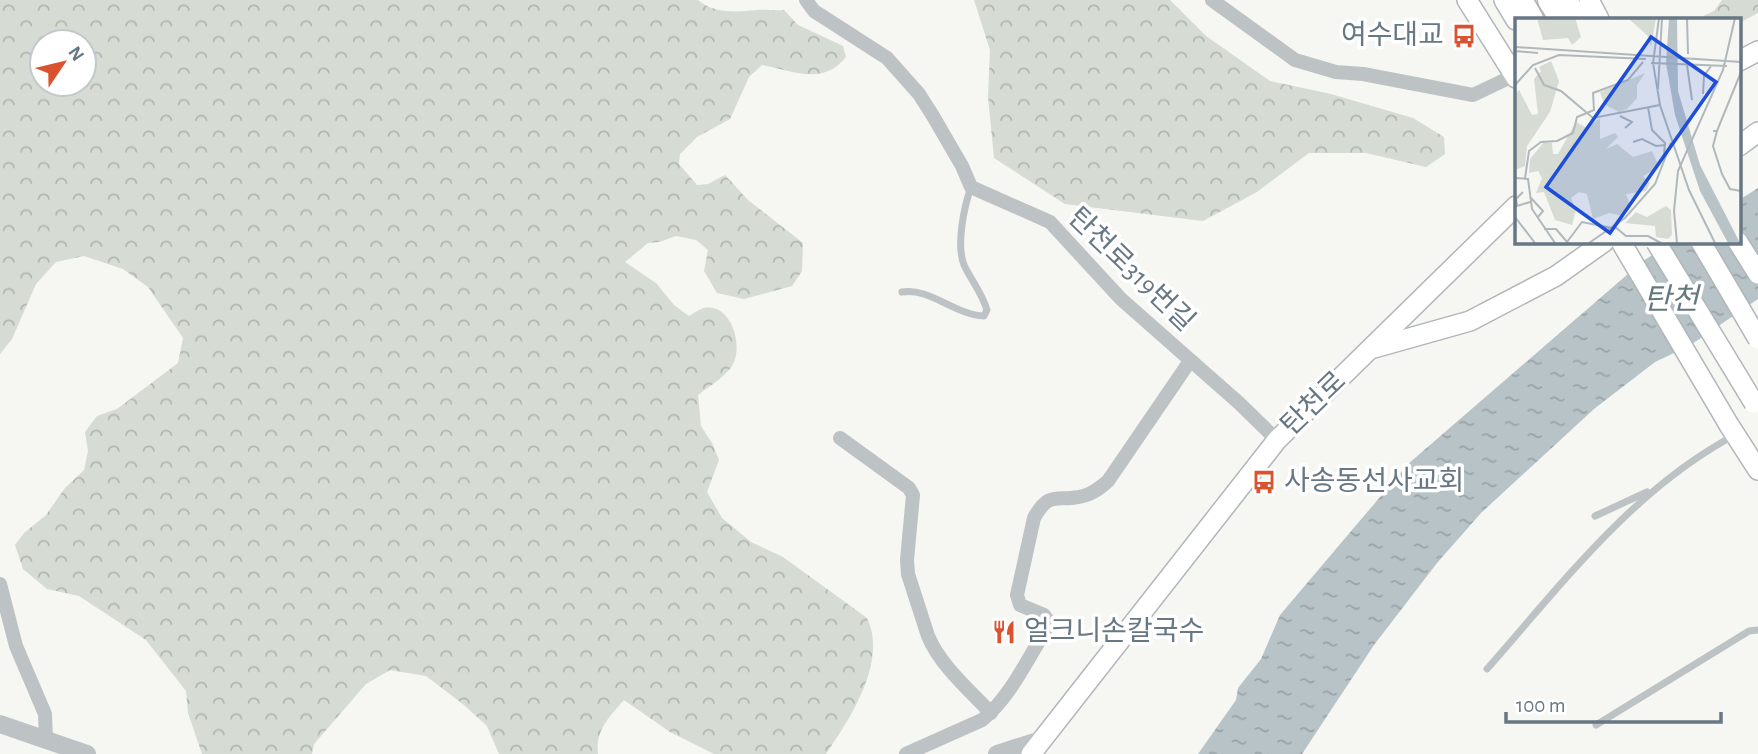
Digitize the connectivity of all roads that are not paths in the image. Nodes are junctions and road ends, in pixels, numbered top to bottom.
1 (806, 0) edge
2 (1212, 0) edge
3 (1468, 0) edge
4 (1504, 0) edge
5 (1520, 0) edge
6 (1550, 0) edge
7 (1568, 0) edge
8 (1589, 0) edge
9 (1516, 18) edge
10 (1530, 18) edge
11 (1561, 18) edge
12 (1577, 18) edge
13 (1598, 18) edge
14 (1515, 76) edge
15 (1515, 78) edge
16 (1758, 132) edge
17 (1740, 145) edge
18 (971, 187) junction
19 (1515, 204) edge
20 (1603, 243) edge
21 (1622, 243) edge
22 (1657, 243) edge
23 (1702, 243) edge
24 (1739, 243) edge
25 (1758, 274) edge
26 (902, 292) dead end
27 (1758, 338) edge
28 (1370, 349) junction
29 (1190, 361) junction
30 (1756, 407) edge
31 (1732, 430) junction
32 (840, 438) dead end
33 (1277, 440) junction
34 (1758, 470) edge
35 (1654, 489) junction
36 (1595, 516) dead end
37 (0, 584) edge
38 (1758, 630) edge
39 (1487, 669) dead end
40 (991, 713) junction
41 (0, 724) edge
42 (1596, 725) dead end
43 (46, 740) junction
44 (1036, 747) edge
45 (69, 751) edge
46 (87, 754) edge
47 (906, 754) edge
48 (997, 754) edge

1 - 18 street
2 - 15 street
3 - 14 main road
4 - 9 main road
5 - 10 highway
6 - 11 highway
7 - 12 main road
8 - 13 main road
16 - 17 main road
18 - 26 lane
18 - 29 street, 탄천로319번길
19 - 28 main road, 탄천로
20 - 28 main road
21 - 31 main road, bridge
22 - 30 main road, bridge
23 - 27 main road, bridge
24 - 25 main road, bridge
28 - 33 main road, 탄천로
29 - 33 street, 탄천로319번길
29 - 40 street
31 - 34 main road
31 - 35 lane
32 - 40 street
33 - 44 main road, 탄천로
35 - 36 lane
35 - 39 lane
37 - 43 street
38 - 42 lane
40 - 47 street
41 - 43 street
43 - 45 street
44 - 48 street
45 - 46 street

